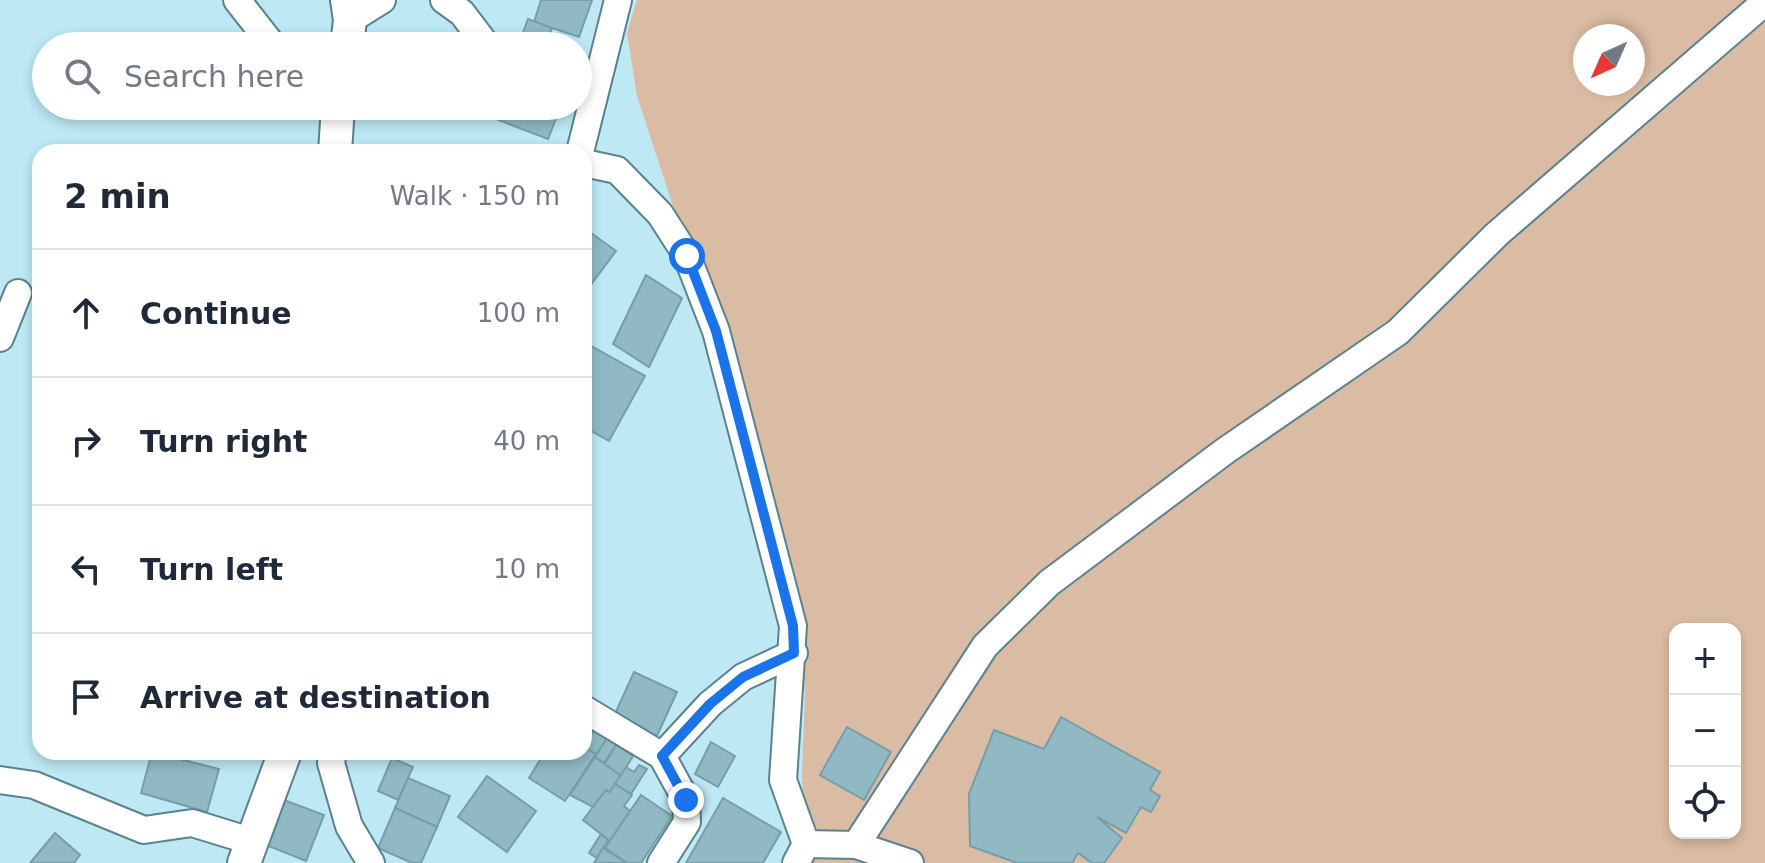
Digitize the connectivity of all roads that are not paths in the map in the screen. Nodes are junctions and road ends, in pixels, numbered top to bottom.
1 (237, 0) edge
2 (382, 0) edge
3 (444, 0) edge
4 (618, 0) edge
5 (1765, 2) edge
6 (348, 22) edge
7 (262, 32) edge
8 (476, 32) edge
9 (592, 104) edge
10 (333, 120) edge
11 (588, 120) edge
12 (335, 144) edge
13 (582, 144) edge
14 (592, 165) edge
15 (19, 292) edge
16 (0, 338) edge
17 (794, 653) junction
18 (592, 714) edge
19 (662, 756) junction
20 (282, 760) edge
21 (332, 760) edge
22 (0, 780) edge
23 (856, 845) junction
24 (249, 852) edge
25 (801, 853) edge
26 (371, 863) edge
27 (661, 863) edge
28 (910, 863) edge

1 - 7 street
2 - 6 street
3 - 8 street
4 - 9 street
5 - 23 street
10 - 12 street
11 - 13 street
14 - 17 street
15 - 16 street
17 - 19 street
17 - 25 street
18 - 19 street
19 - 27 street
20 - 24 street
21 - 26 street
22 - 24 street
23 - 25 street
23 - 28 street

